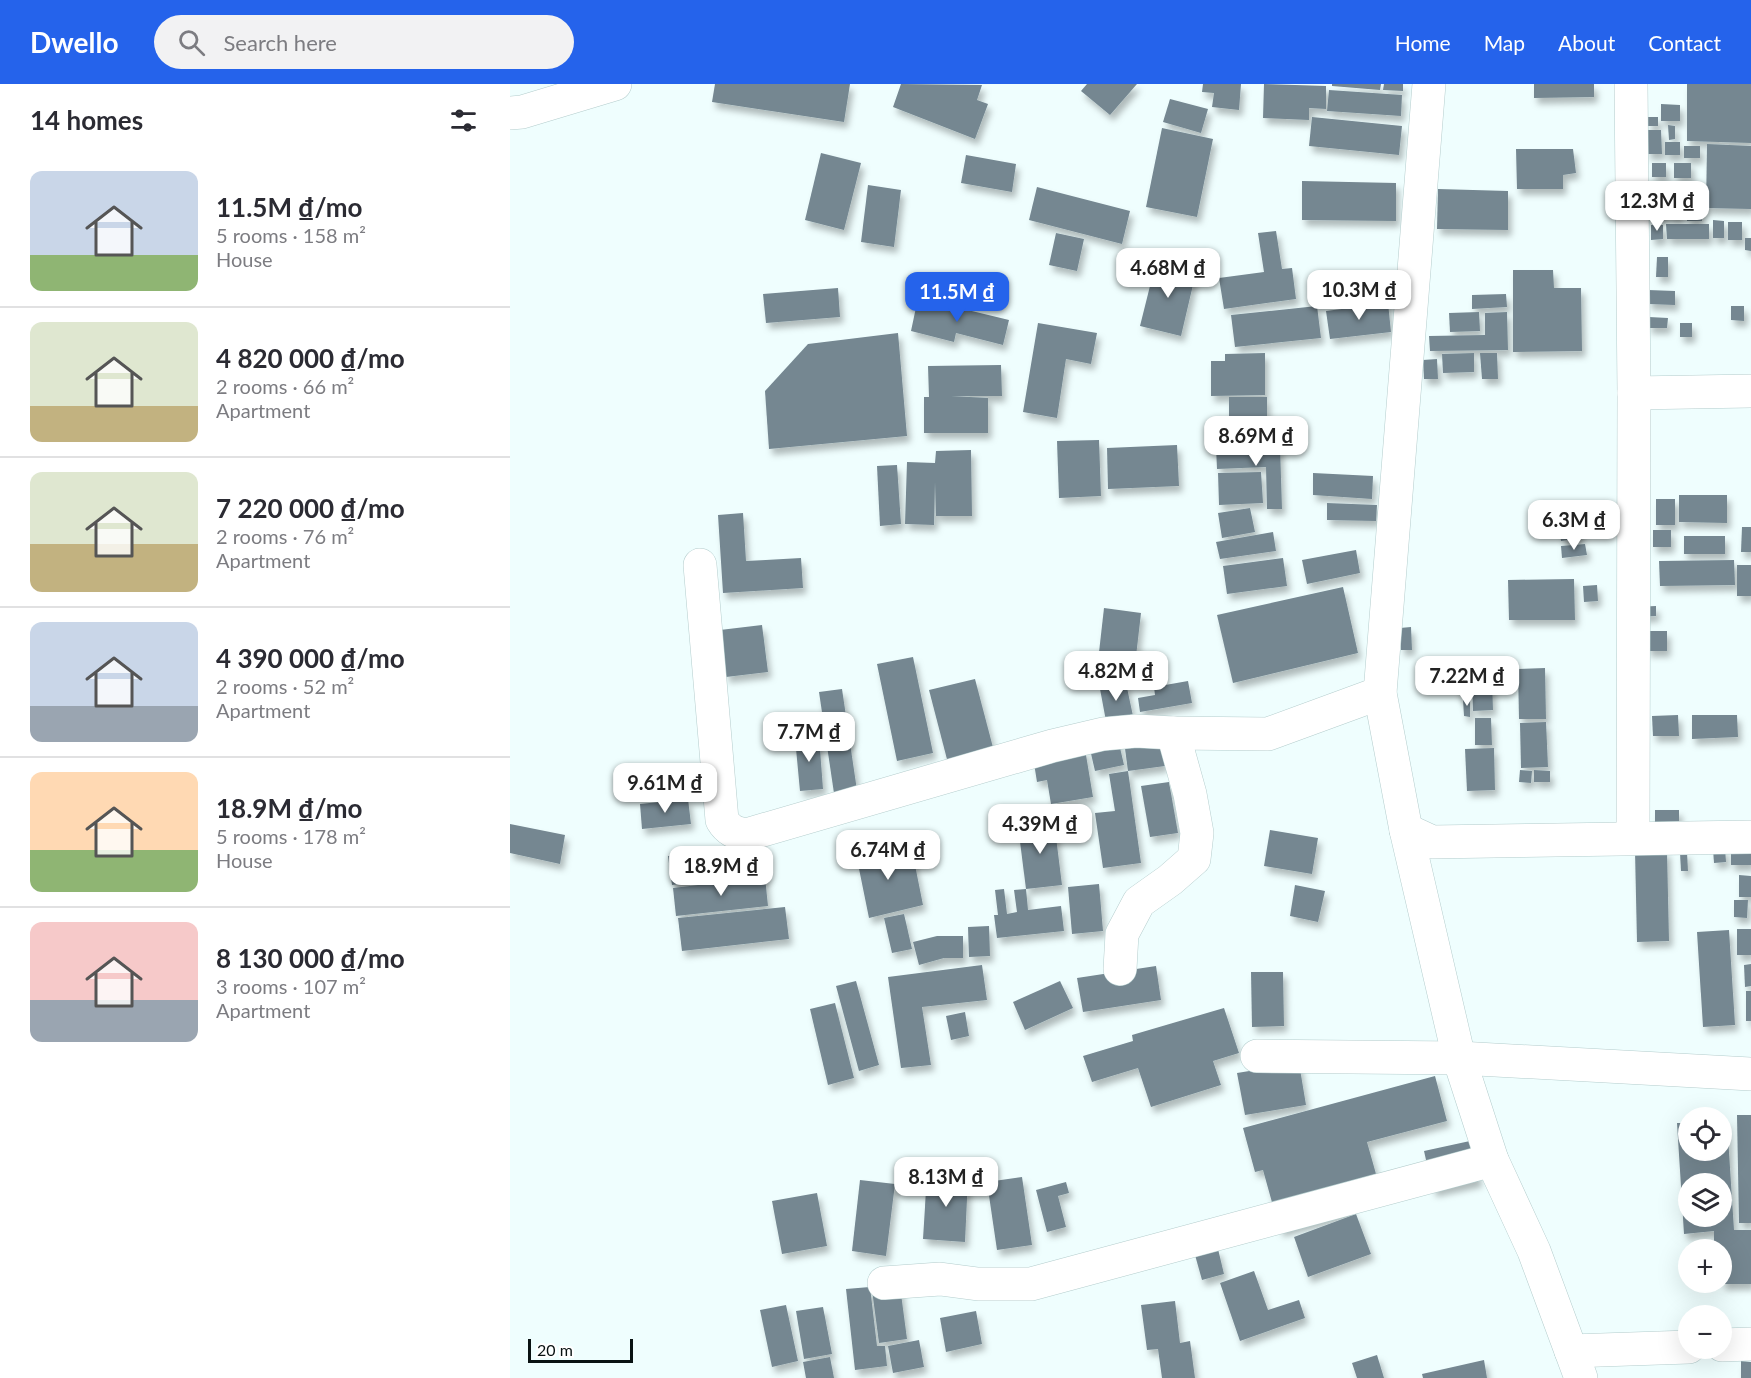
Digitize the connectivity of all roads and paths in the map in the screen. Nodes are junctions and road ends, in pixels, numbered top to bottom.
1 (615, 84) edge
2 (1430, 84) edge
3 (1631, 84) edge
4 (510, 113) edge
5 (1751, 391) edge
6 (1634, 393) junction
7 (700, 565) dead end
8 (1380, 693) junction
9 (1173, 733) junction
10 (1406, 830) junction
11 (1751, 837) edge
12 (1633, 838) junction
13 (1120, 969) dead end
14 (1257, 1056) dead end
15 (1459, 1058) junction
16 (1751, 1074) edge
17 (1492, 1160) junction
18 (884, 1283) dead end
19 (1751, 1344) edge
20 (1732, 1345) edge
21 (1678, 1349) edge
22 (1576, 1365) edge

1 - 4 street
2 - 8 street
3 - 6 street
5 - 6 street
6 - 12 street
7 - 9 street
8 - 9 street
8 - 10 street
9 - 13 street
10 - 12 street
10 - 15 street
11 - 12 street
14 - 15 street
15 - 16 street
15 - 17 street
17 - 18 street
17 - 22 street
19 - 20 street
21 - 22 street

